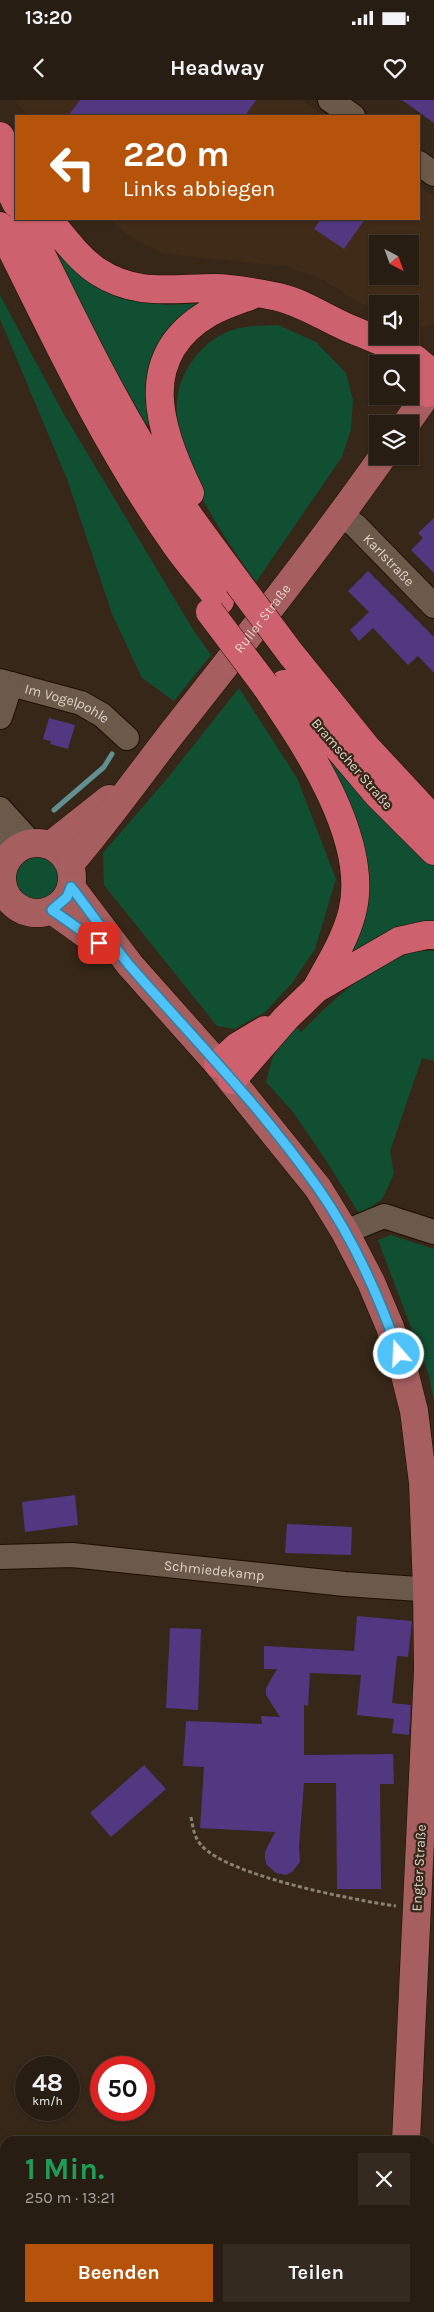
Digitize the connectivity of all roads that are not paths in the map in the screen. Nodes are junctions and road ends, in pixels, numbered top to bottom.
1 (330, 100) edge
2 (352, 115) edge
3 (0, 136) edge
4 (15, 162) edge
5 (420, 164) edge
6 (0, 169) edge
7 (434, 174) edge
8 (15, 201) edge
9 (24, 220) edge
10 (49, 220) edge
11 (0, 226) edge
12 (257, 293) junction
13 (350, 329) junction
14 (375, 355) edge
15 (426, 385) edge
16 (411, 415) edge
17 (377, 465) edge
18 (342, 515) junction
19 (214, 551) junction
20 (223, 599) junction
21 (434, 605) edge
22 (277, 671) junction
23 (6, 682) edge
24 (0, 717) edge
25 (127, 738) dead end
26 (0, 809) edge
27 (434, 820) edge
28 (3, 850) edge
29 (434, 851) edge
30 (56, 860) junction
31 (2, 890) edge
32 (52, 910) junction
33 (10, 916) edge
34 (434, 935) edge
35 (130, 965) junction
36 (316, 989) junction
37 (225, 1072) junction
38 (345, 1232) junction
39 (434, 1232) edge
40 (0, 1557) edge
41 (431, 1590) edge
42 (406, 2136) edge

1 - 2 street
3 - 4 highway
5 - 7 street
6 - 8 highway
9 - 19 highway
10 - 12 highway
11 - 20 highway
12 - 13 highway
12 - 19 highway
13 - 14 highway
13 - 15 highway
15 - 16 main road
17 - 18 main road, Ruller Straße
18 - 21 street, Karlstraße
18 - 30 main road, Ruller Straße
19 - 20 highway
20 - 22 highway, bridge
20 - 22 highway, bridge
22 - 27 highway, Bramscher Straße
22 - 29 highway, Bramscher Straße
22 - 36 highway
23 - 24 street
23 - 25 street, Im Vogelpohle
26 - 30 street
28 - 30 main road
28 - 31 main road
30 - 32 main road
30 - 35 main road, Engter Straße
31 - 33 main road
32 - 33 main road
32 - 35 main road, Engter Straße
34 - 36 highway
35 - 37 main road, Engter Straße
36 - 37 highway
37 - 38 main road, Engter Straße
38 - 39 street
38 - 41 main road, Engter Straße
40 - 41 street, Schmiedekamp
41 - 42 main road, Engter Straße

